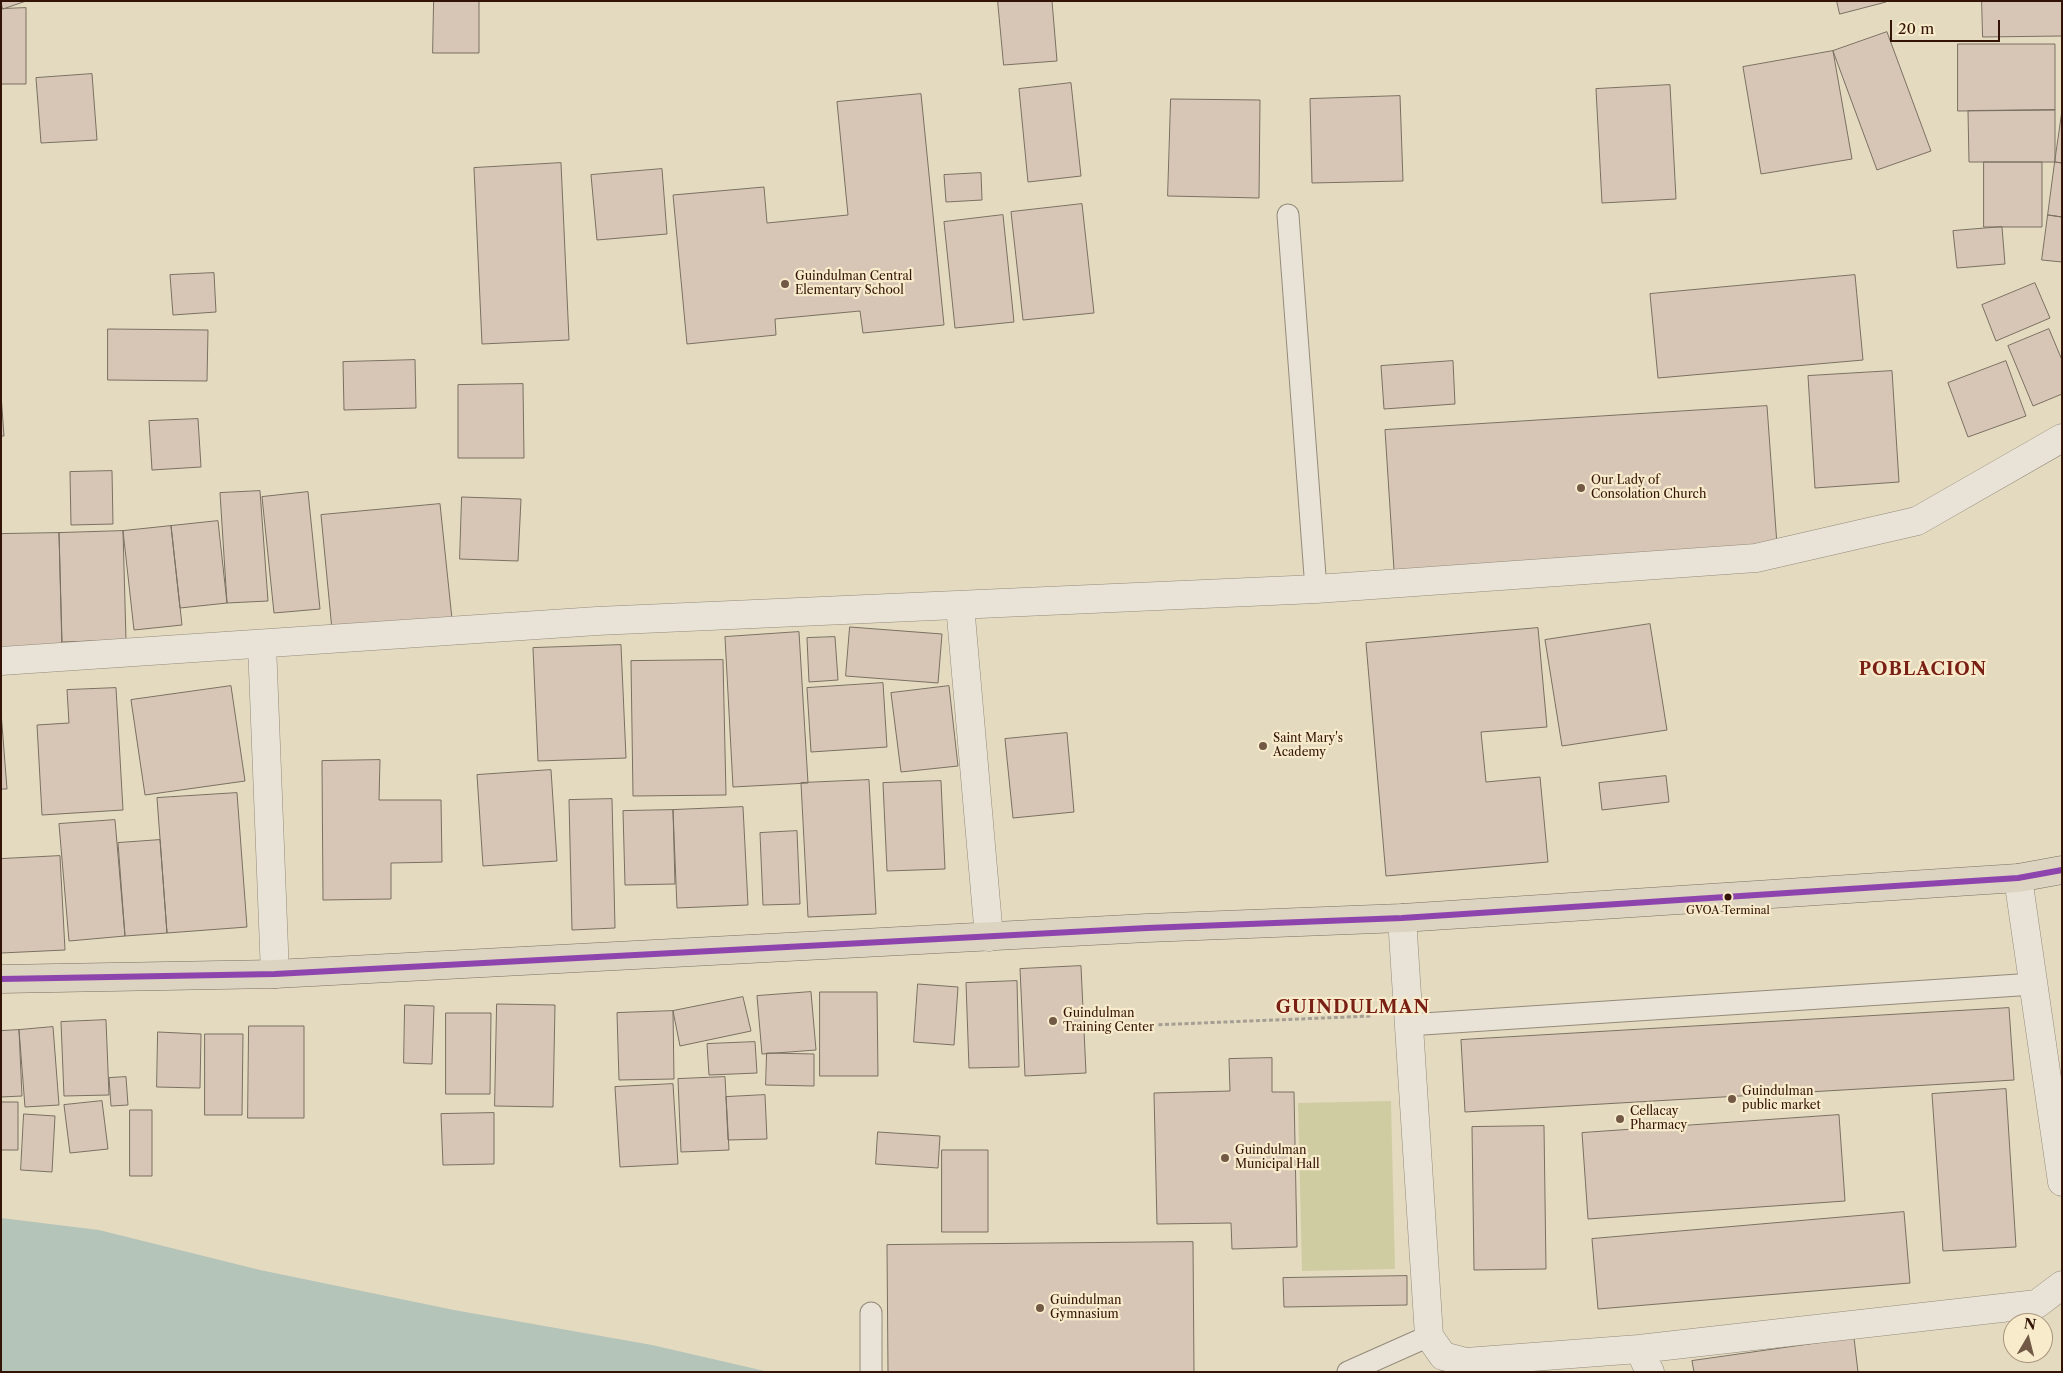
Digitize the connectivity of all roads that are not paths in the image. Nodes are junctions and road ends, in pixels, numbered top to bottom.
1 (1288, 215) dead end
2 (2062, 438) edge
3 (1316, 589) junction
4 (960, 605) junction
5 (262, 644) junction
6 (1, 661) edge
7 (2062, 870) edge
8 (2018, 878) junction
9 (1402, 918) junction
10 (989, 937) junction
11 (275, 974) junction
12 (1, 979) edge
13 (2034, 984) junction
14 (1408, 1025) junction
15 (2062, 1182) edge
16 (2062, 1285) edge
17 (871, 1313) dead end
18 (1429, 1336) junction
19 (1644, 1360) edge
20 (871, 1372) edge
21 (1348, 1372) edge

1 - 3 lane
2 - 3 street
3 - 4 street
4 - 5 street
4 - 10 street
5 - 6 street
5 - 11 street
7 - 8 main road
8 - 9 main road
8 - 13 street
9 - 10 main road
9 - 14 street
10 - 11 main road
11 - 12 main road
13 - 14 lane
13 - 15 street
14 - 18 street
16 - 19 street
17 - 20 lane
18 - 19 street
18 - 21 lane

